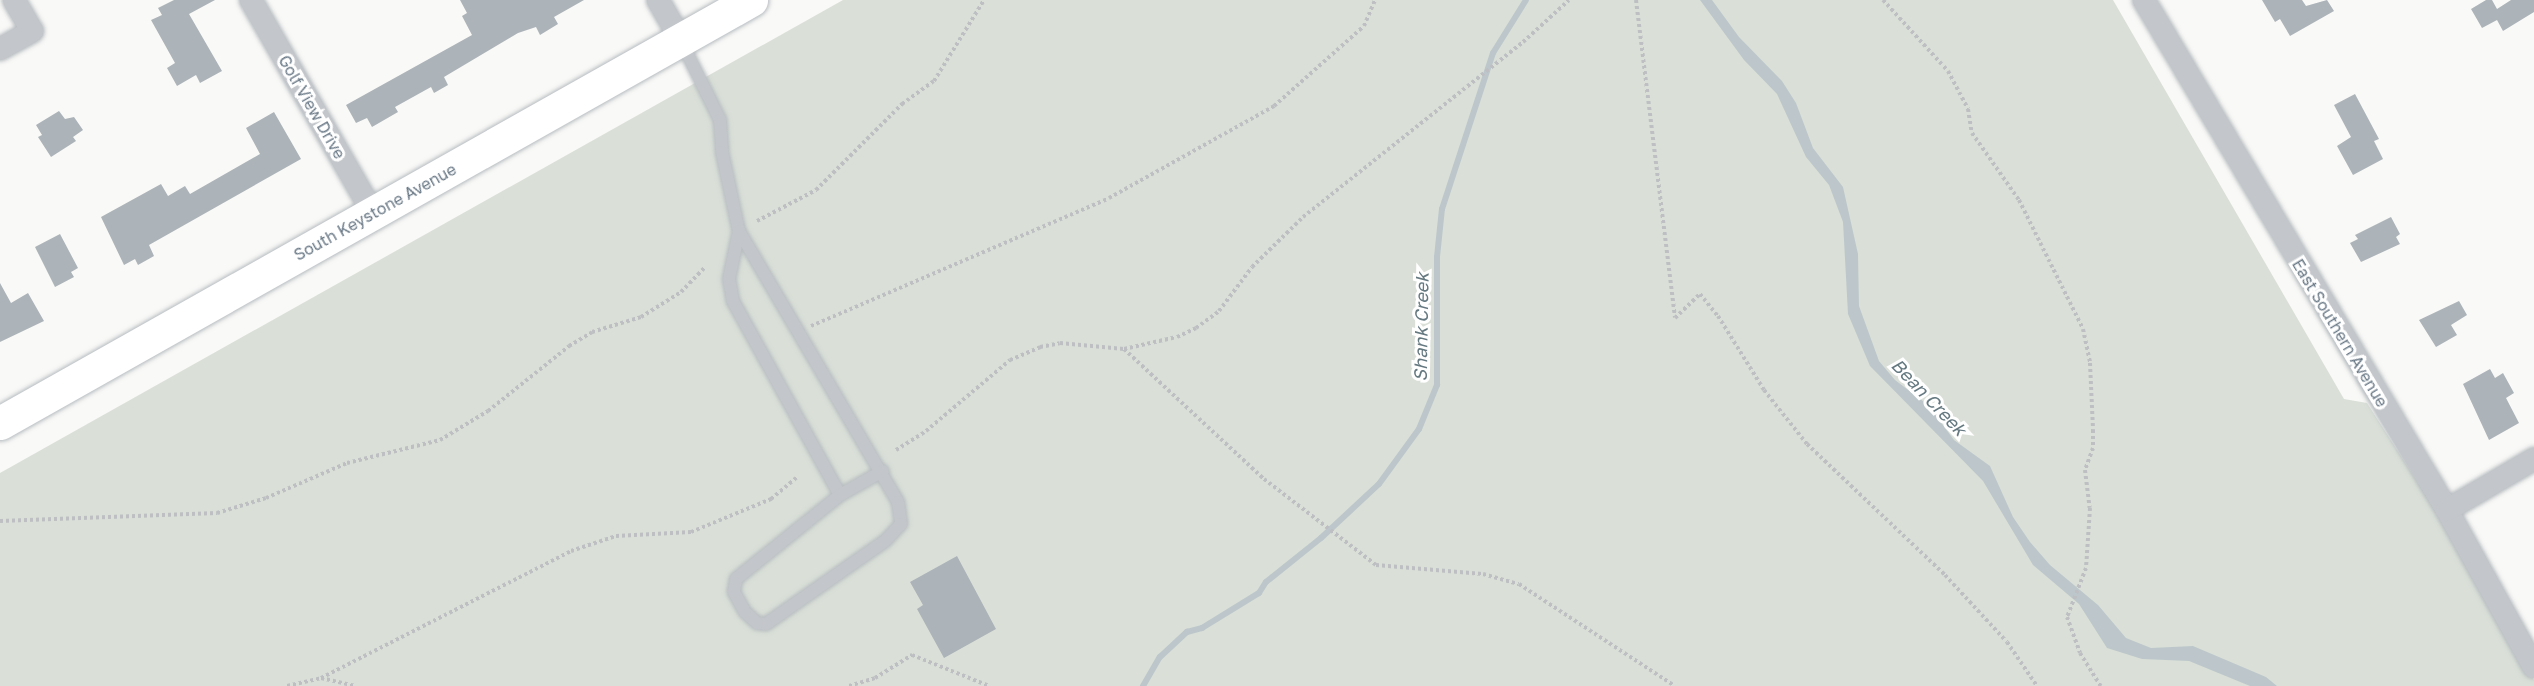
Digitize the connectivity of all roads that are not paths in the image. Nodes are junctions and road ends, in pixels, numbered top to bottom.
1 (15, 0) edge
2 (251, 0) edge
3 (658, 0) edge
4 (751, 0) edge
5 (2144, 0) edge
6 (681, 40) junction
7 (0, 49) edge
8 (373, 213) junction
9 (739, 231) junction
10 (0, 423) edge
11 (2534, 459) edge
12 (883, 471) junction
13 (840, 495) junction
14 (2446, 510) junction
15 (2534, 667) edge

1 - 7 street
2 - 8 street, Golf View Drive
3 - 6 street
4 - 6 main road, South Keystone Avenue
5 - 14 street, East Southern Avenue
6 - 8 main road, South Keystone Avenue
6 - 9 lane
8 - 10 main road, South Keystone Avenue
9 - 12 lane
9 - 13 lane
11 - 14 street
12 - 13 lane
12 - 13 lane
14 - 15 street, East Southern Avenue

